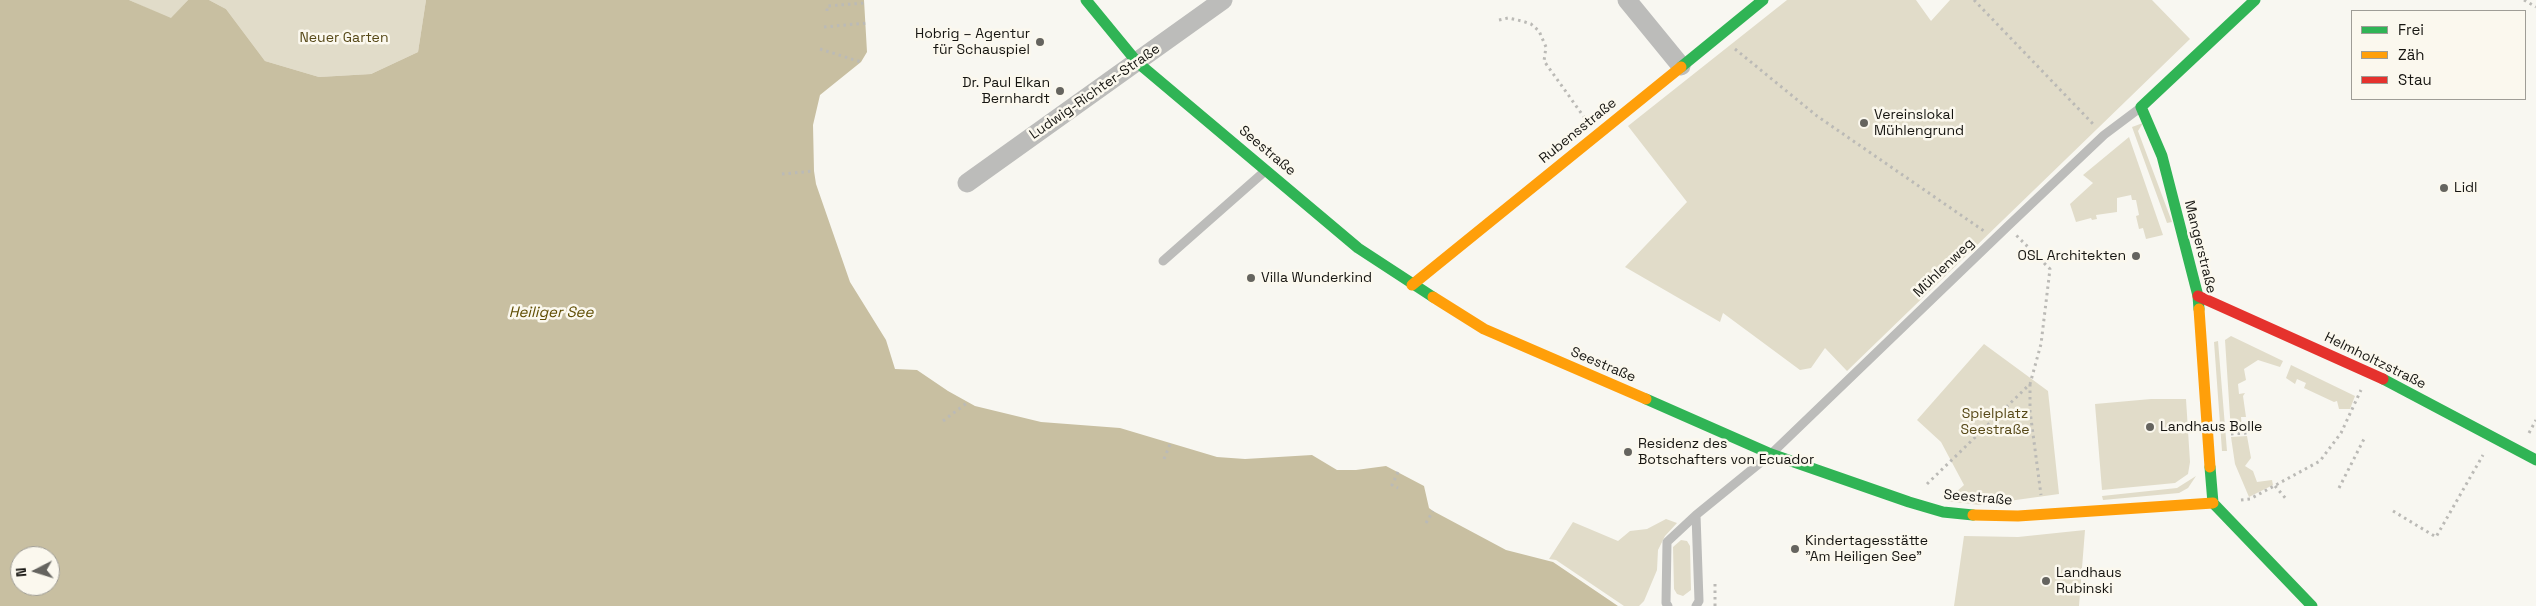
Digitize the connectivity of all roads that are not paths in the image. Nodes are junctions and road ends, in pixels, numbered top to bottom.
1 (1223, 0) edge
2 (1627, 0) edge
3 (1763, 0) edge
4 (2255, 0) edge
5 (1089, 1) edge
6 (1138, 62) junction
7 (1681, 66) junction
8 (2141, 107) junction
9 (1265, 170) junction
10 (967, 183) dead end
11 (1163, 261) dead end
12 (1412, 285) junction
13 (2198, 296) junction
14 (1771, 454) junction
15 (2536, 460) edge
16 (2213, 503) junction
17 (1696, 514) junction
18 (1668, 606) edge
19 (1696, 606) edge
20 (2312, 606) edge

1 - 6 street, Ludwig-Richter-Straße
2 - 7 street
3 - 7 street, Rubensstraße
4 - 8 street
5 - 6 street, Seestraße
6 - 9 street, Seestraße
6 - 10 street, Ludwig-Richter-Straße
7 - 12 street, Rubensstraße
8 - 13 street, Mangerstraße
8 - 14 lane, Mühlenweg
9 - 11 lane
9 - 12 street, Seestraße
12 - 14 street, Seestraße
13 - 15 street, Helmholtzstraße
13 - 16 street, Mangerstraße
14 - 16 street, Seestraße
14 - 17 lane, Mühlenweg
16 - 20 street
17 - 18 lane, Mühlenweg
17 - 19 lane

